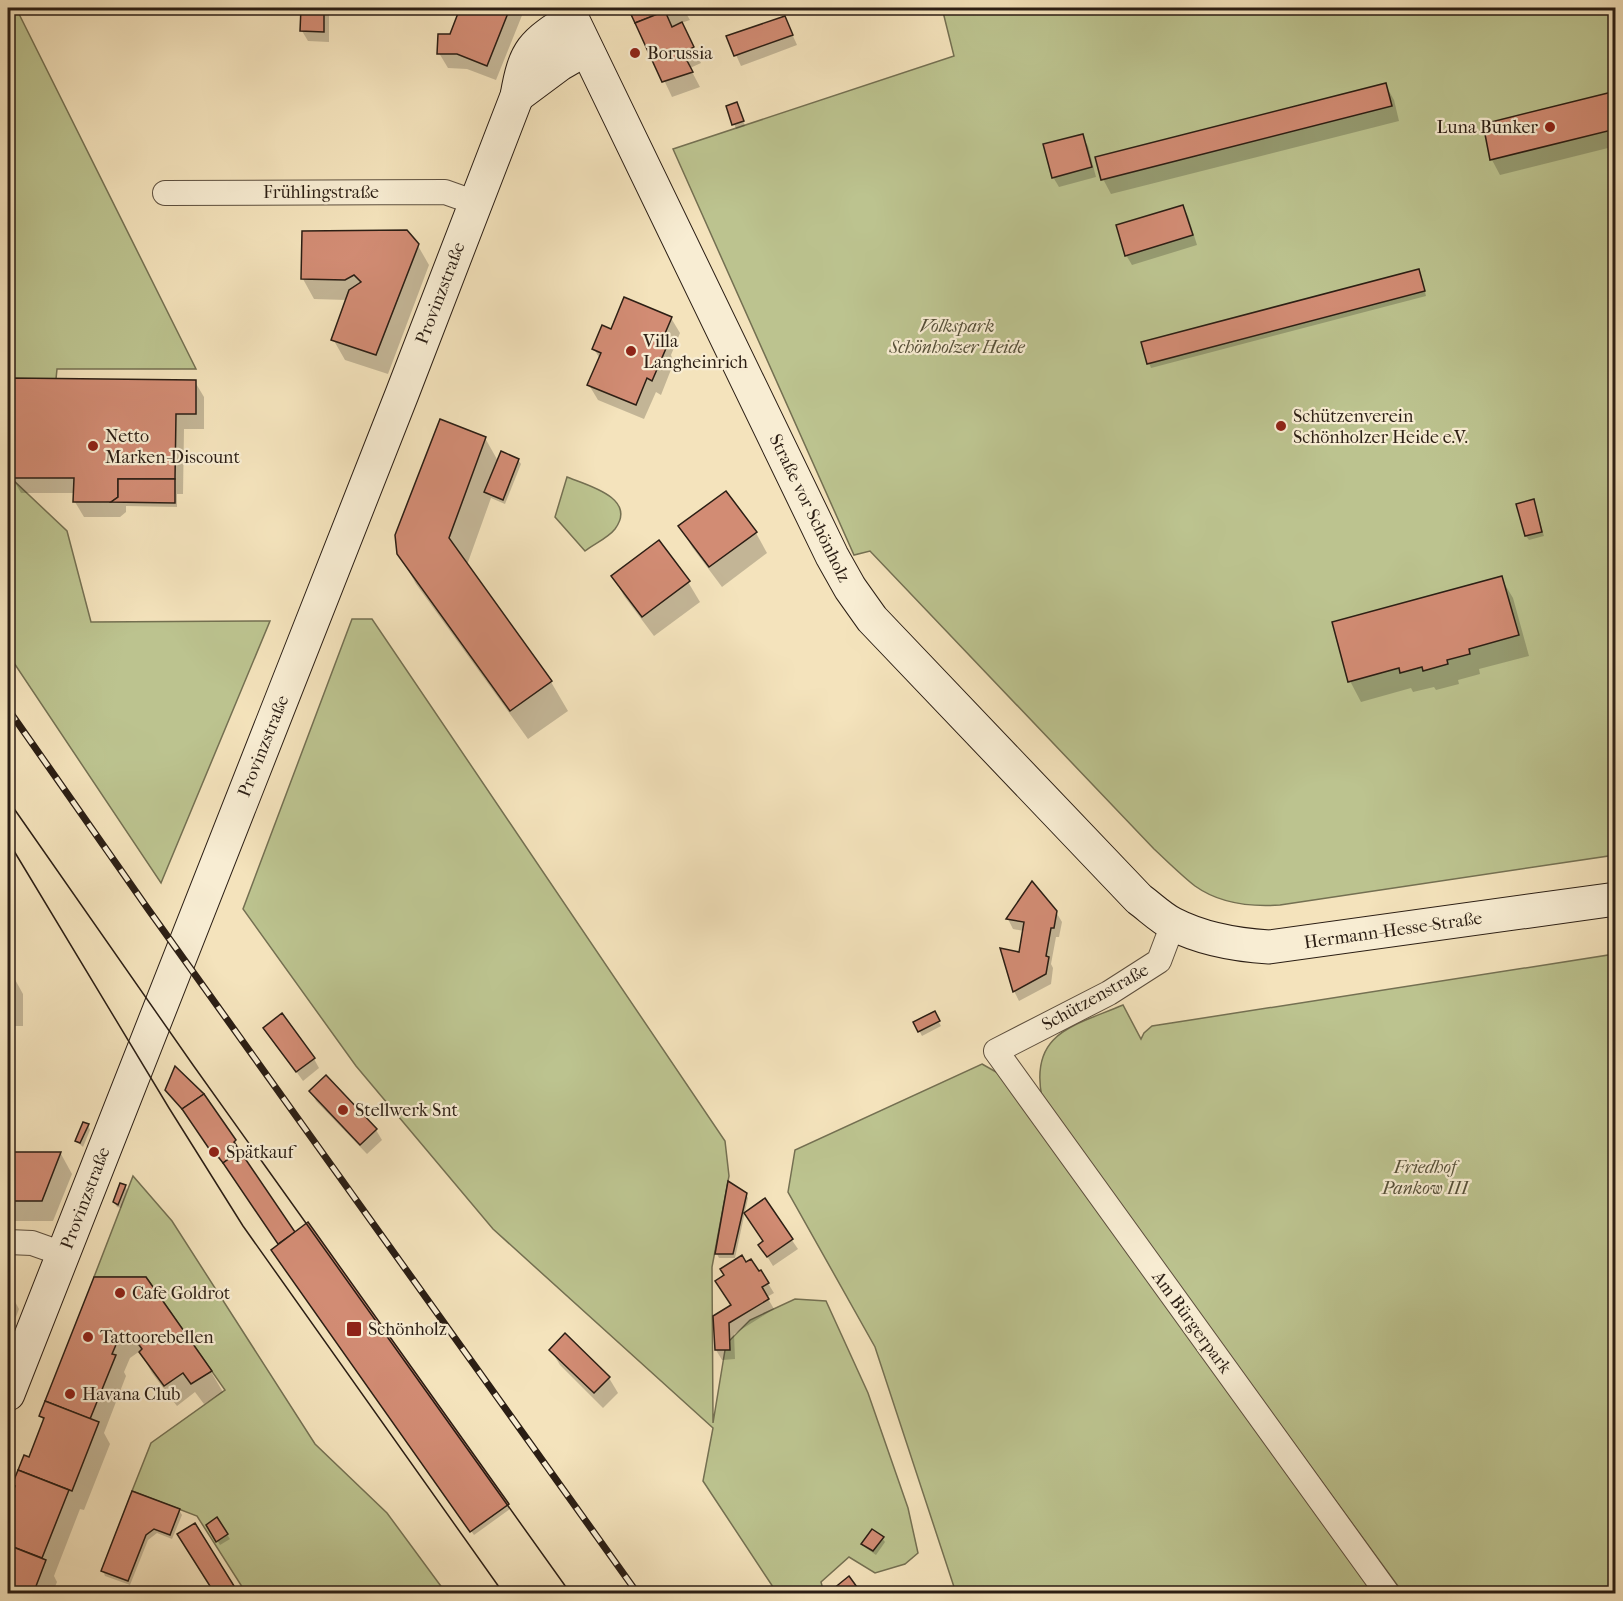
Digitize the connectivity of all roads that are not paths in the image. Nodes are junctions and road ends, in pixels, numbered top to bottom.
1 (569, 13) edge
2 (586, 49) junction
3 (517, 96) junction
4 (165, 193) dead end
5 (476, 203) junction
6 (1616, 899) edge
7 (1173, 924) junction
8 (996, 1052) joint
9 (8, 1242) edge
10 (63, 1254) junction
11 (8, 1394) edge
12 (1389, 1593) edge

1 - 2 main road, Straße vor Schönholz
1 - 3 main road, Provinzstraße
2 - 3 main road
2 - 7 main road, Straße vor Schönholz
3 - 5 main road, Provinzstraße
4 - 5 street, Frühlingstraße
5 - 10 main road, Provinzstraße
6 - 7 main road, Hermann-Hesse-Straße
7 - 8 street, Schützenstraße
8 - 12 street, Am Bürgerpark
9 - 10 street
10 - 11 main road, Provinzstraße

